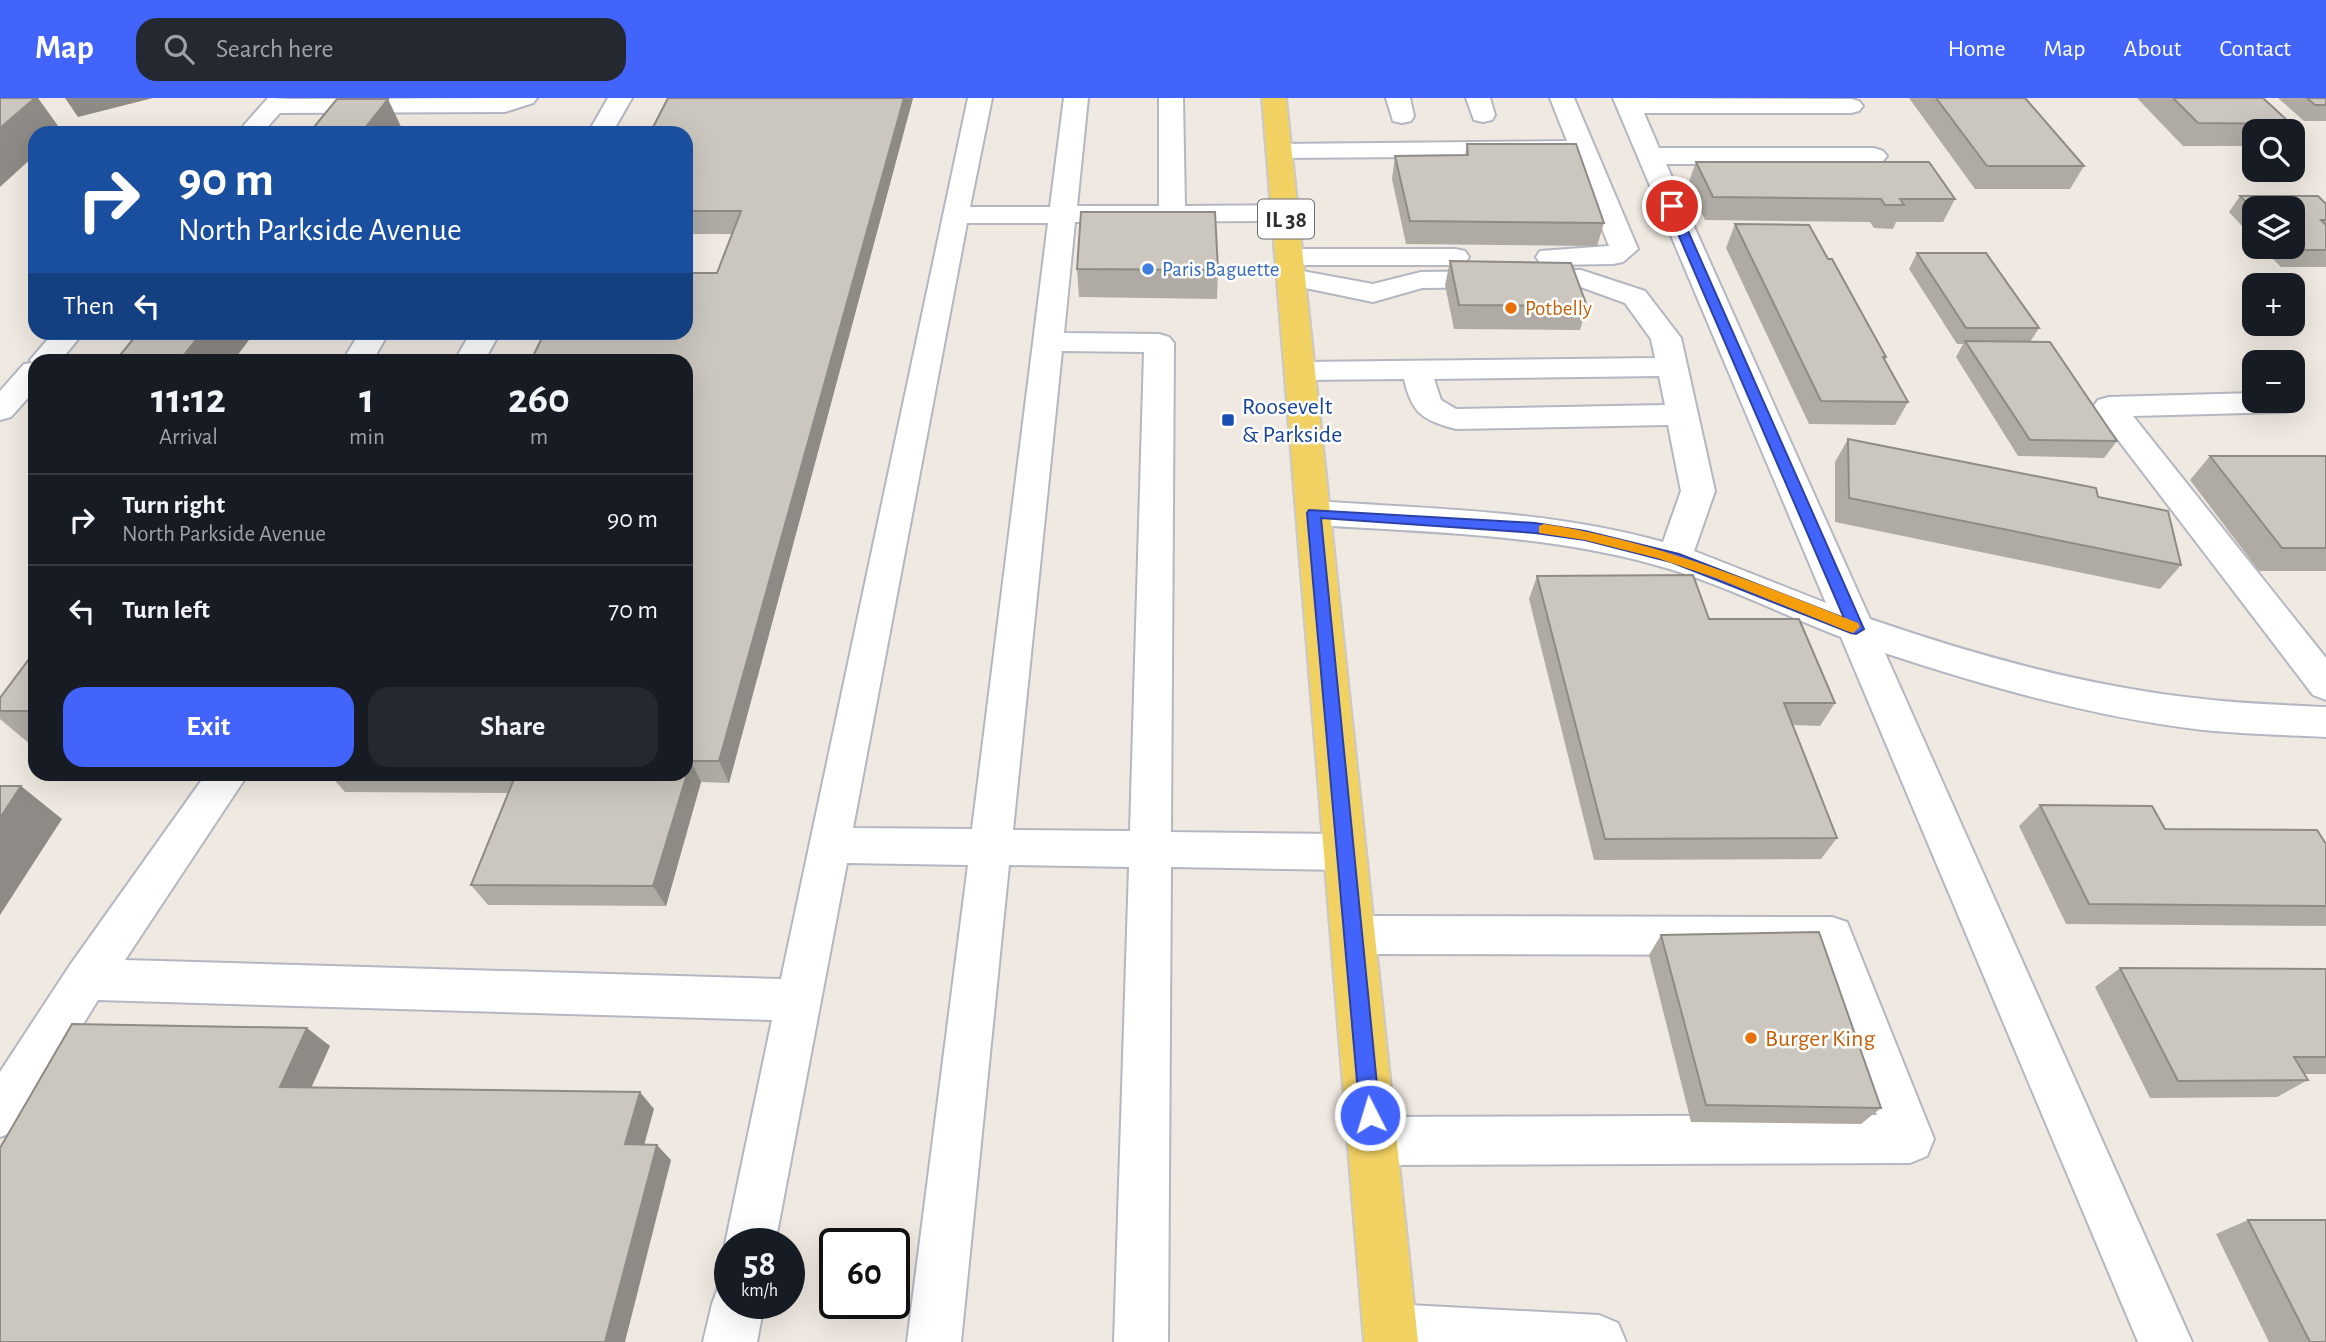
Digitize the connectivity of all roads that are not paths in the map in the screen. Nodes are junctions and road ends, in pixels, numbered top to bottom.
1 (525, 98) edge
2 (620, 98) edge
3 (980, 98) edge
4 (1076, 98) edge
5 (1171, 98) edge
6 (1274, 98) edge
7 (1562, 98) edge
8 (277, 102) edge
9 (1626, 102) edge
10 (1851, 106) dead end
11 (255, 126) edge
12 (604, 126) edge
13 (1582, 148) junction
14 (1279, 151) junction
15 (1650, 156) junction
16 (1874, 156) dead end
17 (1172, 214) junction
18 (1285, 214) junction
19 (955, 215) junction
20 (1061, 215) junction
21 (1290, 267) junction
22 (63, 340) edge
23 (1047, 342) junction
24 (50, 354) edge
25 (1672, 367) junction
26 (1417, 370) junction
27 (1300, 371) junction
28 (2242, 403) edge
29 (1682, 415) junction
30 (1314, 513) junction
31 (1674, 558) junction
32 (1856, 629) junction
33 (2326, 685) edge
34 (2326, 722) edge
35 (223, 781) edge
36 (829, 845) junction
37 (991, 847) junction
38 (1151, 850) junction
39 (1345, 852) junction
40 (1353, 935) junction
41 (86, 979) junction
42 (799, 1000) junction
43 (0, 1114) edge
44 (1373, 1141) junction
45 (753, 1228) edge
46 (735, 1319) edge
47 (1391, 1336) edge
48 (730, 1342) edge
49 (934, 1342) edge
50 (1141, 1342) edge
51 (1599, 1342) edge
52 (2165, 1342) edge

1 - 8 street
2 - 12 street
3 - 19 street
4 - 20 street
5 - 17 street
6 - 14 main road, IL 38
7 - 13 street
8 - 11 street
9 - 10 street
9 - 15 street
13 - 14 street
13 - 21 street
14 - 18 main road, IL 38
15 - 16 street
15 - 32 street
17 - 18 street
17 - 20 street
18 - 21 main road, IL 38
19 - 20 street
19 - 36 street
20 - 23 street
21 - 25 street
21 - 27 main road, IL 38
22 - 24 street
23 - 37 street
23 - 38 street
25 - 26 street
25 - 29 street
26 - 27 street
26 - 29 street
27 - 30 main road, IL 38
28 - 33 street
29 - 31 street
30 - 31 street
30 - 39 main road, IL 38
31 - 32 street
32 - 34 street
32 - 52 street
35 - 41 street
36 - 37 street
36 - 42 street
37 - 38 street
37 - 49 street
38 - 39 street
38 - 50 street
39 - 40 main road, IL 38
40 - 44 main road, IL 38
40 - 44 street
41 - 42 street
41 - 43 street
42 - 45 street
44 - 47 main road, IL 38
46 - 48 street
47 - 51 street

